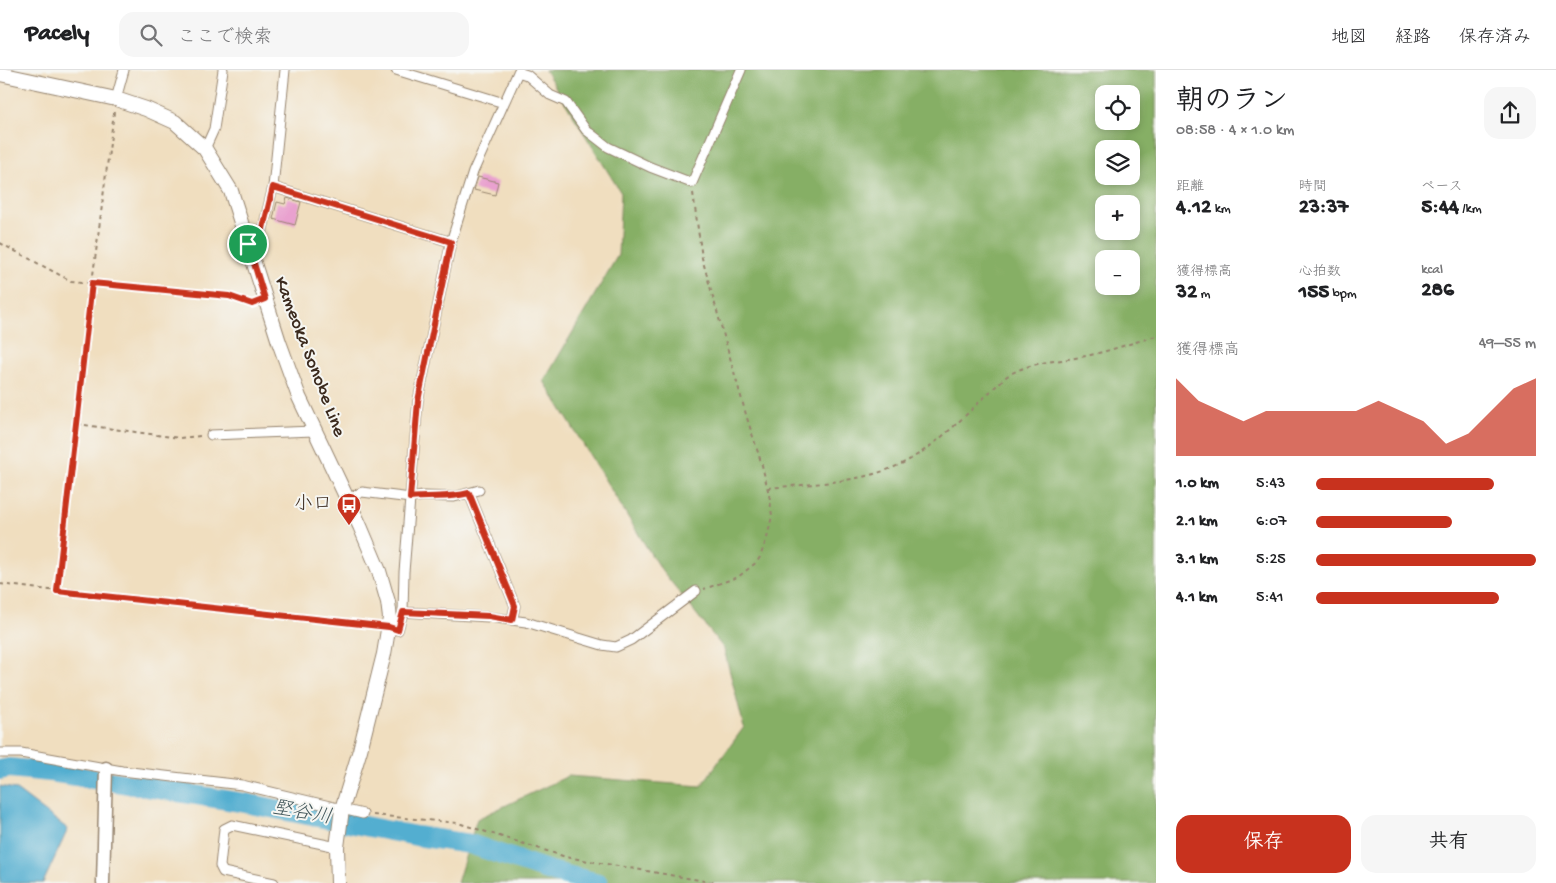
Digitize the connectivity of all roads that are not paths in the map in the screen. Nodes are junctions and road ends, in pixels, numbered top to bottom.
1 (124, 70) edge
2 (223, 70) edge
3 (285, 70) edge
4 (396, 70) edge
5 (741, 70) edge
6 (519, 71) edge
7 (0, 74) edge
8 (116, 99) junction
9 (504, 103) junction
10 (205, 149) junction
11 (273, 187) junction
12 (451, 242) junction
13 (248, 244) junction
14 (314, 431) junction
15 (211, 435) road end
16 (410, 498) junction
17 (347, 499) junction
18 (696, 591) road end
19 (403, 612) junction
20 (512, 620) junction
21 (389, 627) junction
22 (0, 753) edge
23 (106, 768) junction
24 (342, 809) junction
25 (363, 814) road end
26 (337, 847) junction
27 (256, 881) edge
28 (103, 883) edge
29 (274, 883) edge
30 (338, 883) edge

1 - 8 street
2 - 10 street
3 - 11 street
4 - 9 street
5 - 6 street
6 - 9 street
7 - 8 main road, Kameoka Sonobe Line
8 - 10 main road, Kameoka Sonobe Line
9 - 12 street
10 - 13 main road, Kameoka Sonobe Line
11 - 12 street
11 - 13 street
12 - 16 street
13 - 14 main road, Kameoka Sonobe Line
14 - 15 street
14 - 17 main road, Kameoka Sonobe Line
16 - 17 street
16 - 19 street
16 - 20 street
17 - 21 main road, Kameoka Sonobe Line
18 - 20 street
19 - 20 street
19 - 21 street
21 - 24 main road, Kameoka Sonobe Line
22 - 23 street
23 - 24 street
23 - 28 street
24 - 25 street
24 - 26 main road, Kameoka Sonobe Line
26 - 27 street
26 - 30 main road, Kameoka Sonobe Line
27 - 29 street

